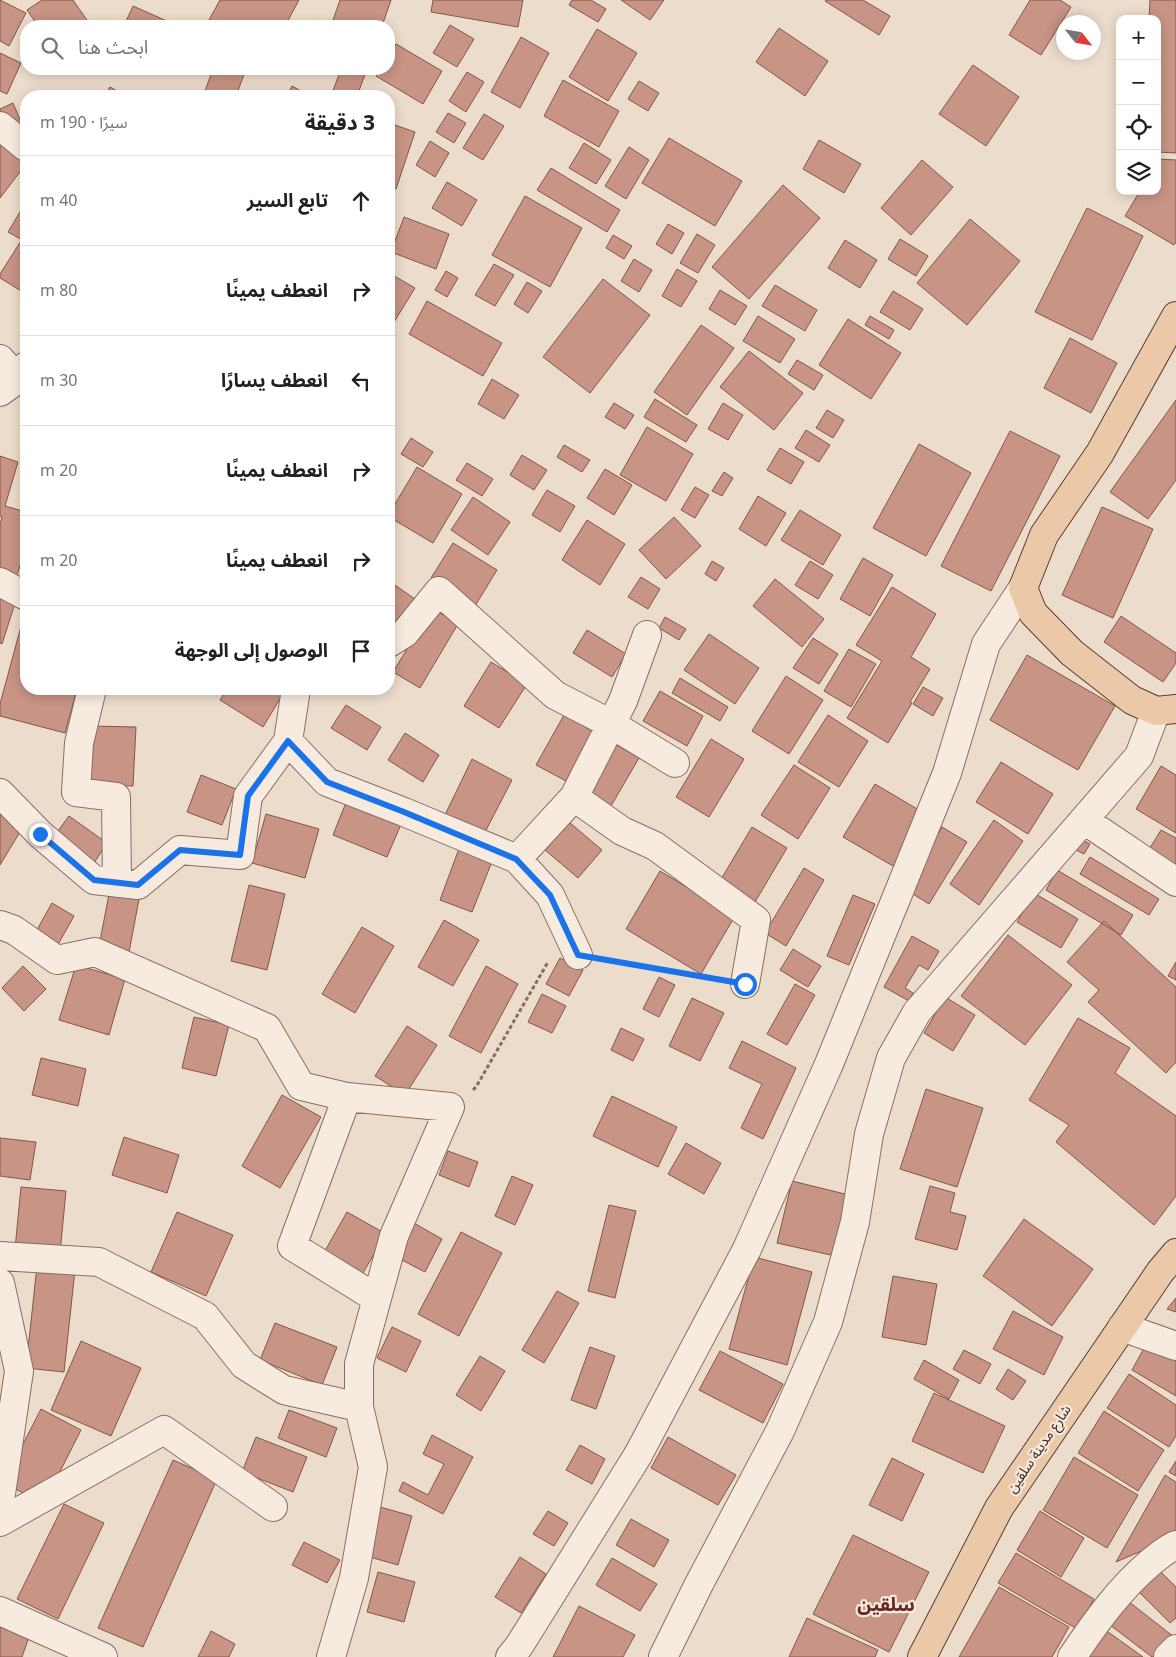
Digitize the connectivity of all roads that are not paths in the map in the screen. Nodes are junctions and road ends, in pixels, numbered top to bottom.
1 (0, 126) edge
2 (20, 142) edge
3 (1176, 316) edge
4 (0, 359) edge
5 (15, 379) edge
6 (0, 582) edge
7 (1023, 588) junction
8 (20, 593) edge
9 (647, 635) dead end
10 (395, 639) edge
11 (91, 695) edge
12 (295, 695) edge
13 (1166, 710) edge
14 (611, 724) junction
15 (288, 741) junction
16 (675, 763) dead end
17 (0, 793) edge
18 (574, 797) junction
19 (1084, 820) junction
20 (516, 859) junction
21 (1176, 882) edge
22 (118, 883) junction
23 (0, 925) edge
24 (578, 955) road end
25 (745, 984) road end
26 (347, 1097) junction
27 (1176, 1254) edge
28 (0, 1256) edge
29 (0, 1283) edge
30 (376, 1298) junction
31 (1122, 1327) junction
32 (1176, 1346) edge
33 (358, 1407) junction
34 (0, 1501) edge
35 (272, 1507) dead end
36 (0, 1522) edge
37 (1176, 1545) edge
38 (0, 1611) edge
39 (1176, 1648) edge
40 (104, 1657) edge
41 (331, 1657) edge
42 (510, 1657) edge
43 (663, 1657) edge
44 (922, 1657) edge
45 (1072, 1657) edge
46 (1168, 1657) edge

1 - 2 street
3 - 7 main road
4 - 5 street
6 - 8 street
7 - 13 main road
7 - 42 street
9 - 14 street
10 - 14 street
11 - 22 street
12 - 15 street
13 - 19 street
14 - 16 street
14 - 18 street
15 - 20 street
15 - 22 street
17 - 22 street
18 - 20 street
18 - 25 street
19 - 21 street
19 - 43 street
20 - 24 street
23 - 26 street
26 - 30 street
26 - 30 street
27 - 31 main road, شارع مدينة سلقين
28 - 33 street
29 - 34 street
30 - 33 street
31 - 32 street
31 - 44 main road, شارع مدينة سلقين
33 - 41 street
35 - 36 street
37 - 45 street
38 - 40 street
39 - 46 street

